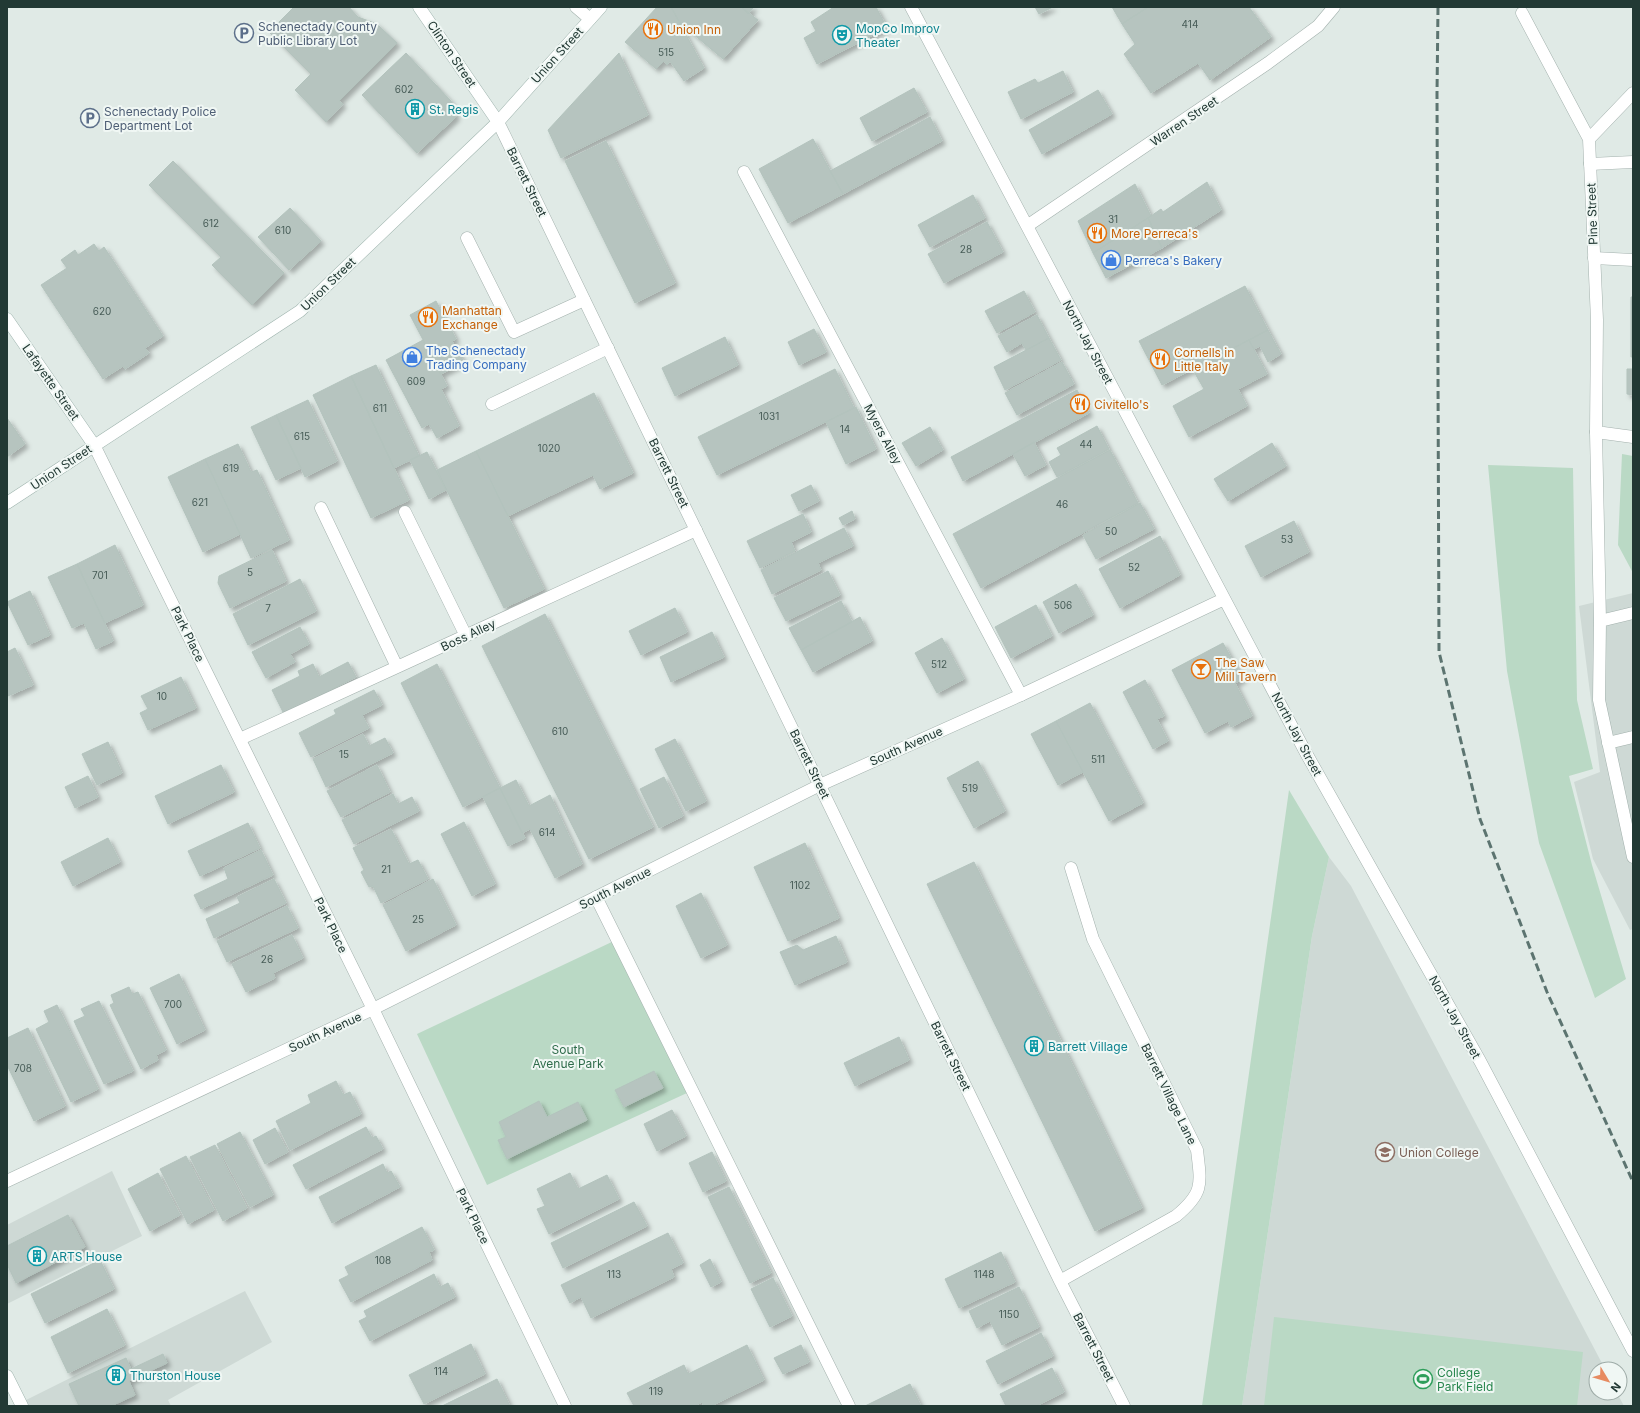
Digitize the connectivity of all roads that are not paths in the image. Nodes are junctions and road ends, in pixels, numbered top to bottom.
1 (419, 7) edge
2 (576, 7) edge
3 (600, 7) edge
4 (911, 7) edge
5 (1334, 7) edge
6 (1522, 13) dead end
7 (590, 19) junction
8 (1633, 93) edge
9 (498, 122) junction
10 (1589, 139) junction
11 (1633, 162) edge
12 (1590, 164) junction
13 (744, 172) dead end
14 (1027, 226) junction
15 (467, 238) dead end
16 (1594, 258) junction
17 (1633, 260) edge
18 (584, 300) junction
19 (7, 319) edge
20 (608, 348) junction
21 (492, 404) dead end
22 (1596, 432) junction
23 (1633, 437) edge
24 (94, 445) junction
25 (7, 503) edge
26 (321, 508) dead end
27 (405, 512) dead end
28 (696, 530) junction
29 (1224, 599) junction
30 (1633, 613) edge
31 (1600, 621) junction
32 (466, 636) junction
33 (397, 667) junction
34 (1021, 695) junction
35 (1633, 737) edge
36 (240, 739) junction
37 (1608, 743) junction
38 (820, 785) junction
39 (1633, 857) edge
40 (1071, 868) dead end
41 (596, 897) junction
42 (373, 1009) junction
43 (7, 1181) edge
44 (1060, 1281) junction
45 (1633, 1351) edge
46 (7, 1376) edge
47 (22, 1406) edge
48 (565, 1406) edge
49 (849, 1406) edge
50 (1124, 1406) edge

1 - 9 street, Clinton Street
2 - 7 street
3 - 7 street, Union Street
4 - 14 street, North Jay Street
5 - 14 street, Warren Street
6 - 10 street, Pine Street
7 - 9 street, Union Street
8 - 10 street
9 - 18 street, Barrett Street
9 - 24 street, Union Street
10 - 12 street, Pine Street
11 - 12 street
12 - 16 street, Pine Street
13 - 34 street, Myers Alley
14 - 29 street, North Jay Street
15 - 18 street
16 - 17 street
16 - 22 street, Pine Street
18 - 20 street, Barrett Street
19 - 24 street, Lafayette Street
20 - 21 street
20 - 28 street, Barrett Street
22 - 23 street
22 - 31 street, Pine Street
24 - 25 street, Union Street
24 - 36 street, Park Place
26 - 33 street
27 - 32 street
28 - 32 street, Boss Alley
28 - 38 street, Barrett Street
29 - 34 street, South Avenue
29 - 45 street, North Jay Street
30 - 31 street
31 - 37 street, Pine Street
32 - 33 street, Boss Alley
33 - 36 street, Boss Alley
34 - 38 street, South Avenue
35 - 37 street
36 - 42 street, Park Place
37 - 39 street, Pine Street
38 - 41 street, South Avenue
38 - 44 street, Barrett Street
40 - 44 street, Barrett Village Lane
41 - 42 street, South Avenue
41 - 49 street
42 - 43 street, South Avenue
42 - 48 street, Park Place
44 - 50 street, Barrett Street
46 - 47 street

